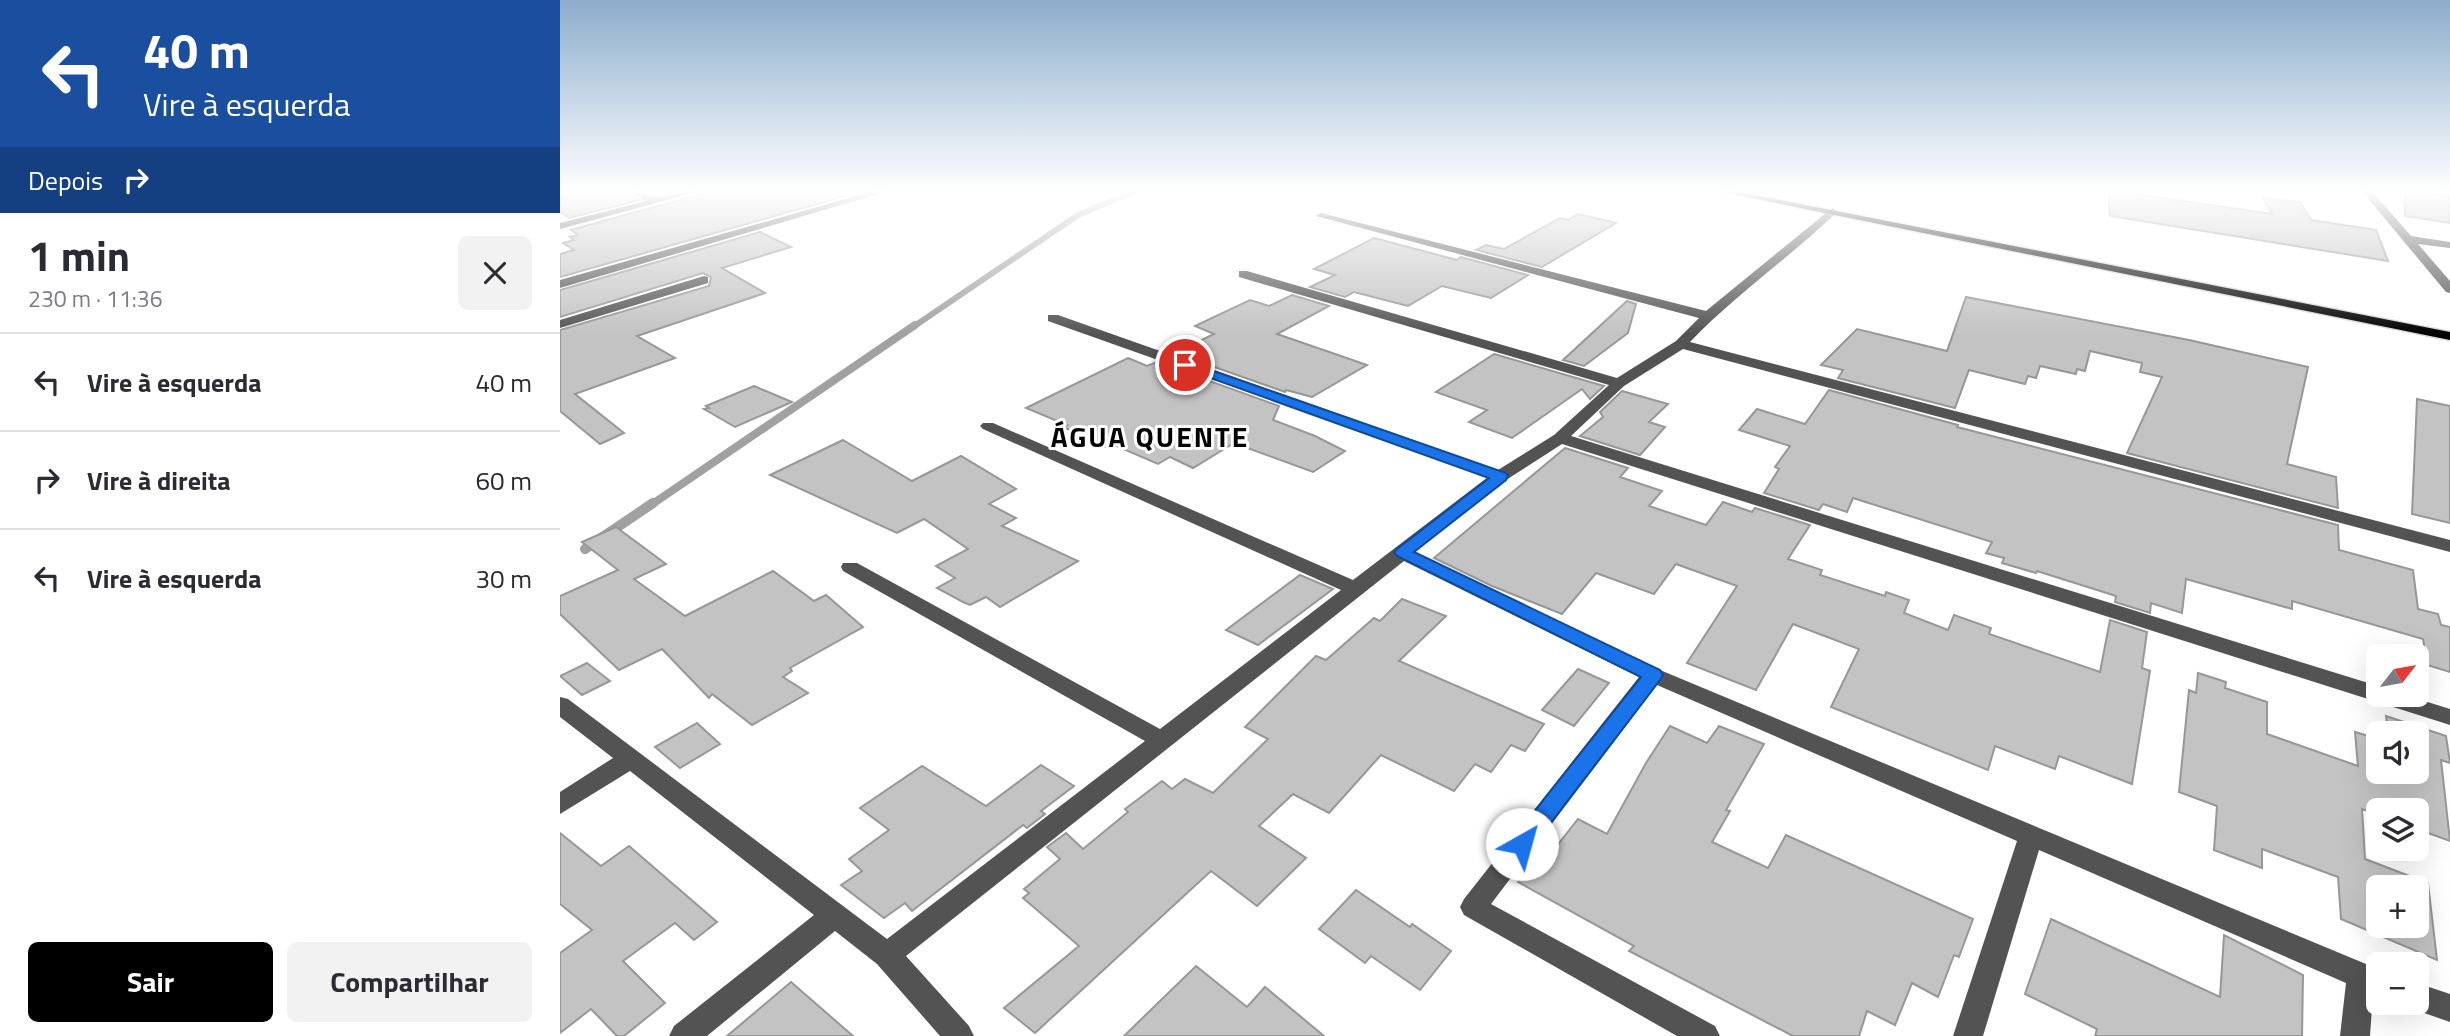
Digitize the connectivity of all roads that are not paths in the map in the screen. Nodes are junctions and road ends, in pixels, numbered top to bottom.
1 (719, 238) edge
2 (1407, 238) edge
3 (1803, 238) edge
4 (1967, 238) edge
5 (2409, 239) joint
6 (2450, 245) edge
7 (1243, 274) dead end
8 (704, 280) dead end
9 (560, 284) edge
10 (2450, 289) edge
11 (1708, 316) junction
12 (1053, 318) dead end
13 (560, 324) edge
14 (2450, 336) edge
15 (1681, 344) junction
16 (1619, 383) junction
17 (988, 426) dead end
18 (1560, 438) junction
19 (1500, 476) junction
20 (2450, 546) edge
21 (1403, 553) junction
22 (850, 567) dead end
23 (1356, 589) junction
24 (1653, 675) junction
25 (2366, 691) edge
26 (560, 705) edge
27 (2418, 707) edge
28 (2450, 717) edge
29 (1162, 740) junction
30 (630, 759) junction
31 (560, 804) edge
32 (2031, 835) junction
33 (834, 915) junction
34 (887, 955) junction
35 (2366, 979) edge
36 (2366, 992) edge
37 (2429, 1001) edge
38 (2450, 1008) edge
39 (684, 1036) edge
40 (959, 1036) edge
41 (1705, 1036) edge
42 (1968, 1036) edge
43 (2355, 1036) edge

1 - 9 street
2 - 11 street
3 - 11 street
4 - 14 main road
5 - 6 street
5 - 10 street
7 - 16 street
8 - 13 street
11 - 15 street
12 - 19 street
15 - 16 street
15 - 20 street
16 - 18 street
17 - 23 street
18 - 19 street
18 - 25 street
19 - 21 street
21 - 23 street
21 - 24 street
22 - 29 street
23 - 29 street
24 - 32 street
24 - 41 street
26 - 30 street
27 - 28 street
29 - 34 street
30 - 31 street
30 - 33 street
32 - 35 street
32 - 42 street
33 - 34 street
33 - 39 street
34 - 40 street
36 - 43 street
37 - 38 street

